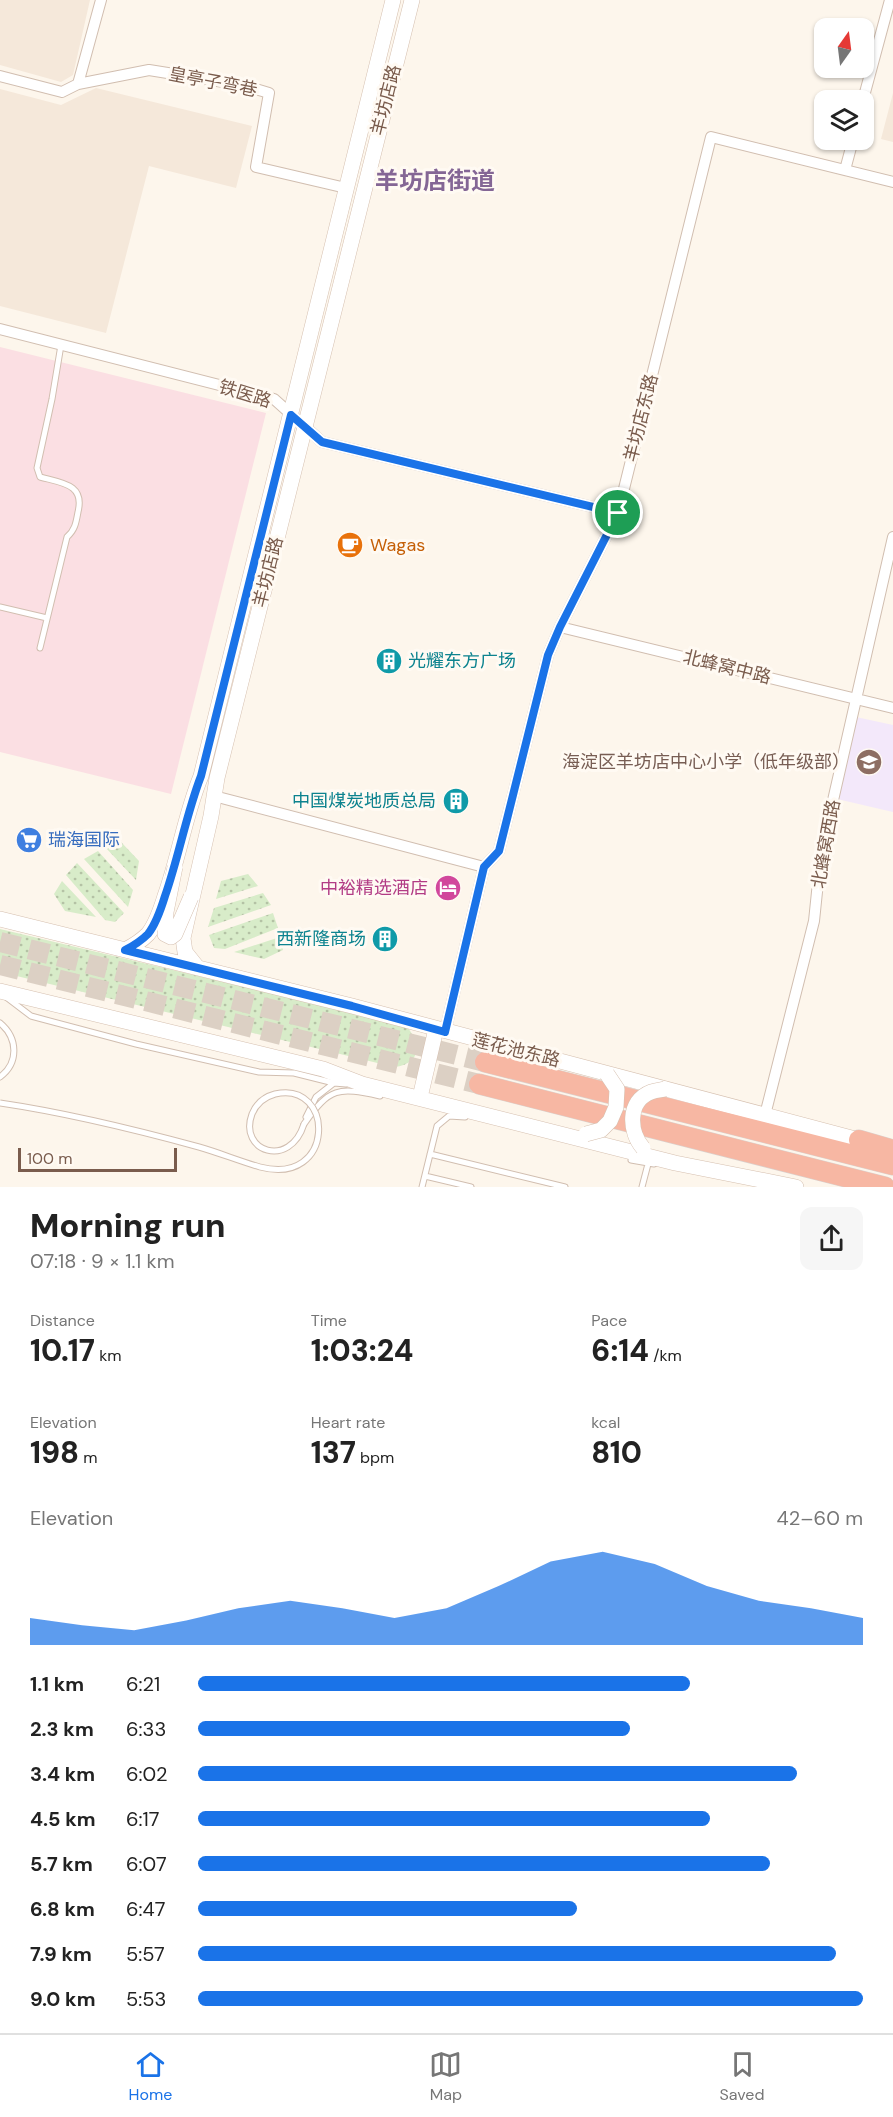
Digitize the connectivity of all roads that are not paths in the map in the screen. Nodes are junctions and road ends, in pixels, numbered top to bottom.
1 (101, 0) edge
2 (393, 0) edge
3 (412, 0) edge
4 (890, 0) edge
5 (0, 76) edge
6 (78, 84) junction
7 (866, 90) edge
8 (850, 150) edge
9 (845, 170) junction
10 (893, 182) edge
11 (346, 188) junction
12 (0, 329) edge
13 (61, 345) junction
14 (291, 415) junction
15 (304, 426) junction
16 (618, 513) junction
17 (893, 537) edge
18 (0, 607) edge
19 (47, 618) junction
20 (560, 627) junction
21 (40, 648) dead end
22 (857, 699) junction
23 (893, 708) edge
24 (214, 796) junction
25 (175, 867) junction
26 (484, 867) junction
27 (191, 897) junction
28 (0, 919) edge
29 (131, 947) junction
30 (193, 962) junction
31 (0, 992) edge
32 (0, 1023) edge
33 (440, 1030) junction
34 (485, 1062) tunnel mouth
35 (323, 1069) junction
36 (607, 1074) junction
37 (0, 1077) edge
38 (334, 1083) junction
39 (362, 1084) junction
40 (479, 1084) tunnel mouth
41 (666, 1089) junction
42 (417, 1099) junction
43 (0, 1103) edge
44 (765, 1115) junction
45 (304, 1124) junction
46 (586, 1134) junction
47 (859, 1140) junction
48 (893, 1143) edge
49 (893, 1149) edge
50 (636, 1153) junction
51 (430, 1154) junction
52 (617, 1156) dead end
53 (675, 1163) junction
54 (648, 1164) junction
55 (893, 1165) edge
56 (425, 1176) junction
57 (776, 1183) junction
58 (423, 1187) edge
59 (471, 1187) edge
60 (565, 1187) edge
61 (642, 1187) edge
62 (796, 1187) edge
63 (885, 1187) edge

1 - 6 street
2 - 11 street, 羊坊店路
3 - 15 street, 羊坊店路
4 - 7 street
5 - 6 street
6 - 11 street, 皇亭子弯巷
8 - 9 street
9 - 10 street
9 - 16 street, 羊坊店东路
11 - 14 street, 羊坊店路
12 - 13 street, 铁医路
13 - 14 street, 铁医路
13 - 19 lane
14 - 15 street, 铁医路
14 - 25 street, 羊坊店路
15 - 16 street, 铁医路
15 - 24 street, 羊坊店路
16 - 20 street, 羊坊店东路
17 - 22 street, 北蜂窝西路
18 - 19 lane
19 - 21 lane
20 - 22 street, 北蜂窝中路
20 - 26 street, 羊坊店东路
22 - 23 street, 北蜂窝中路
22 - 44 street, 北蜂窝西路
24 - 26 street
24 - 27 street, 羊坊店路
25 - 27 street, bridge
25 - 29 street, 羊坊店路, bridge
26 - 33 street, 羊坊店东路
27 - 30 street, 羊坊店路, bridge
28 - 29 street, 莲花池东路
29 - 30 street, 莲花池东路
30 - 33 street, 莲花池东路
31 - 35 street
31 - 38 lane
32 - 37 lane
33 - 36 street, 莲花池东路
33 - 42 street
34 - 55 highway, 莲花池东路
35 - 39 street
35 - 42 street
36 - 41 street, 莲花池东路
36 - 46 street, bridge
38 - 39 lane
38 - 45 lane
39 - 50 street
40 - 63 highway
41 - 44 street, 莲花池东路
41 - 50 street, bridge
42 - 45 lane
42 - 46 street
43 - 45 lane, bridge
44 - 47 street, 莲花池东路
46 - 50 street
47 - 48 street, 莲花池东路
47 - 49 highway
50 - 53 street
50 - 54 lane
50 - 54 lane
50 - 57 street
51 - 52 lane
51 - 56 lane
51 - 60 lane
53 - 54 lane
53 - 57 street
54 - 61 lane
56 - 58 lane
56 - 59 lane
57 - 62 street

